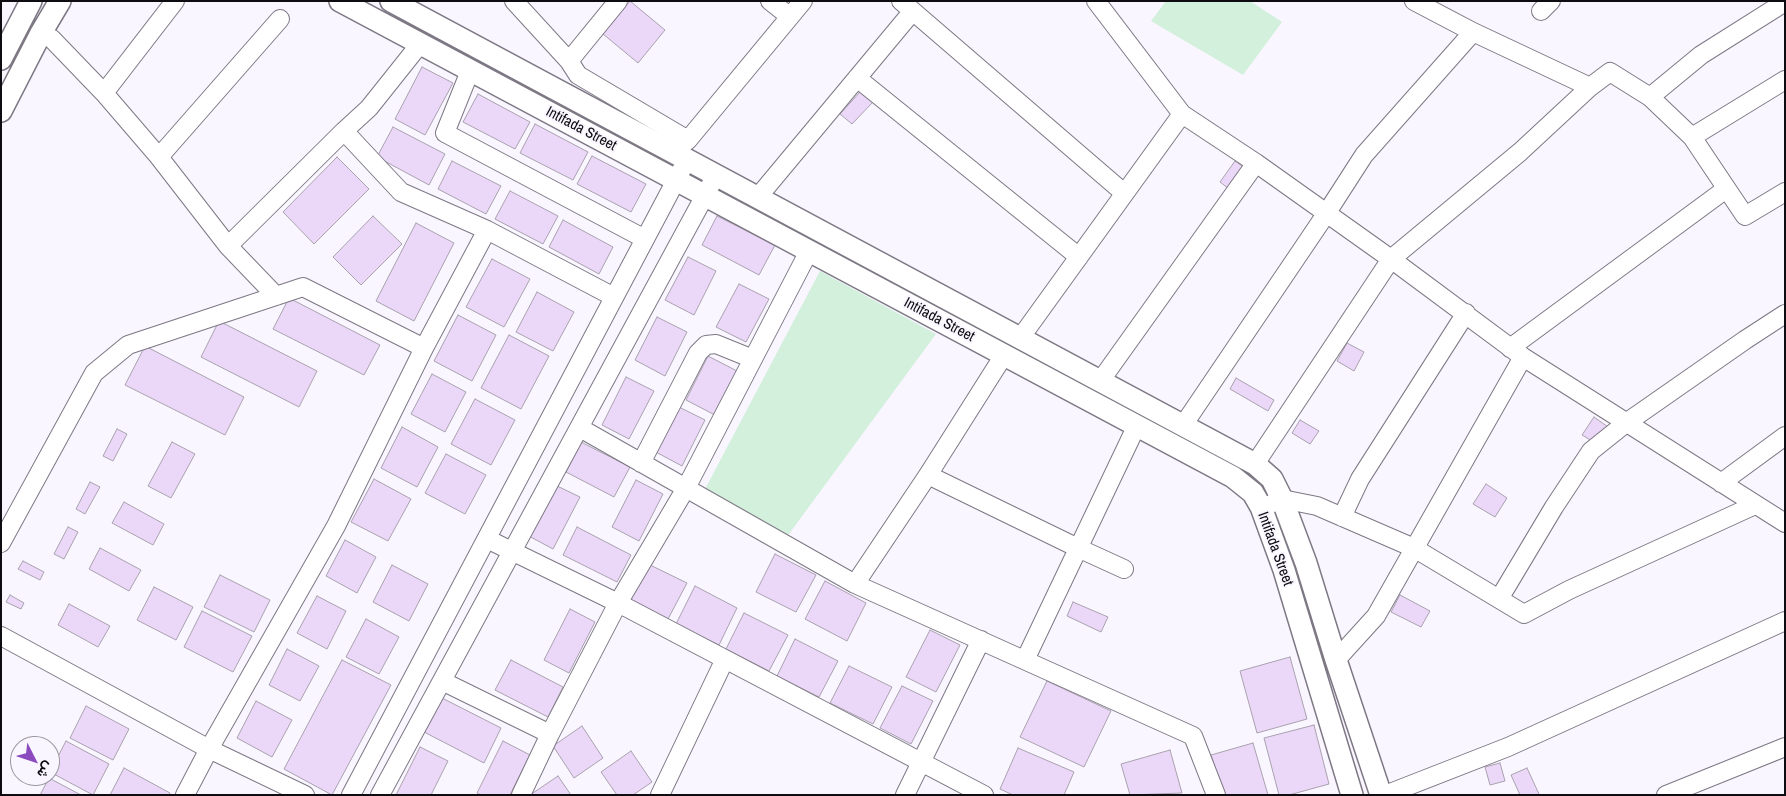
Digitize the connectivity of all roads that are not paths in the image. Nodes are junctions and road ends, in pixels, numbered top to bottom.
1 (31, 1) edge
2 (175, 1) edge
3 (340, 1) edge
4 (390, 1) edge
5 (514, 1) edge
6 (618, 1) edge
7 (770, 1) edge
8 (803, 1) edge
9 (1096, 1) edge
10 (1414, 1) edge
11 (60, 2) edge
12 (1785, 2) edge
13 (906, 6) edge
14 (1437, 6) edge
15 (789, 16) junction
16 (280, 18) dead end
17 (1473, 32) junction
18 (41, 33) junction
19 (420, 44) junction
20 (1, 59) edge
21 (569, 61) junction
22 (470, 70) junction
23 (857, 78) junction
24 (1785, 80) edge
25 (1590, 87) junction
26 (104, 93) junction
27 (1650, 97) junction
28 (1, 111) edge
29 (1182, 114) junction
30 (344, 130) junction
31 (1692, 138) junction
32 (683, 151) junction
33 (159, 157) junction
34 (1256, 163) junction
35 (716, 175) junction
36 (676, 180) junction
37 (1726, 189) junction
38 (1785, 192) edge
39 (1124, 193) junction
40 (706, 195) junction
41 (758, 197) junction
42 (1326, 214) junction
43 (487, 230) junction
44 (645, 239) junction
45 (228, 246) junction
46 (809, 251) junction
47 (1078, 257) junction
48 (1391, 259) junction
49 (276, 296) junction
50 (614, 297) junction
51 (1466, 313) junction
52 (1785, 314) edge
53 (1021, 337) junction
54 (424, 348) junction
55 (1517, 352) junction
56 (1004, 355) junction
57 (753, 359) junction
58 (1102, 380) junction
59 (1626, 423) junction
60 (1184, 424) junction
61 (1137, 425) junction
62 (580, 428) junction
63 (1785, 436) edge
64 (1248, 459) junction
65 (641, 463) junction
66 (1228, 474) junction
67 (928, 475) junction
68 (1721, 483) junction
69 (686, 488) junction
70 (1282, 499) junction
71 (1755, 505) junction
72 (1261, 507) junction
73 (1342, 517) junction
74 (1784, 522) edge
75 (487, 539) junction
76 (1, 543) edge
77 (1078, 548) junction
78 (1414, 548) junction
79 (513, 551) junction
80 (1124, 569) dead end
81 (855, 584) junction
82 (1500, 599) junction
83 (618, 603) junction
84 (1785, 621) edge
85 (1, 636) edge
86 (980, 640) junction
87 (725, 659) junction
88 (1026, 660) junction
89 (1336, 660) junction
90 (442, 681) junction
91 (550, 734) junction
92 (1785, 747) edge
93 (209, 749) junction
94 (921, 762) junction
95 (1350, 794) edge
96 (185, 795) edge
97 (304, 795) edge
98 (352, 795) edge
99 (380, 795) edge
100 (521, 795) edge
101 (660, 795) edge
102 (905, 795) edge
103 (984, 795) edge
104 (1216, 795) edge
105 (1381, 795) edge
106 (1385, 795) edge
107 (1666, 795) edge

1 - 20 main road
2 - 26 street
3 - 19 main road, Intifada Street
4 - 32 main road, Intifada Street
5 - 21 street
6 - 21 street
7 - 15 street
8 - 15 street
9 - 29 street
10 - 14 street
11 - 18 main road
12 - 27 street
13 - 23 street
13 - 39 street
14 - 17 street
15 - 32 street
16 - 33 street
17 - 25 street
17 - 42 street
18 - 26 street
18 - 28 main road
19 - 22 main road, Intifada Street
19 - 30 street
21 - 32 street
22 - 36 main road, Intifada Street
22 - 44 street
23 - 41 street
23 - 47 street
24 - 31 street
25 - 27 street
25 - 48 street
26 - 33 street
27 - 31 street
29 - 34 street
29 - 39 street
30 - 43 street
30 - 45 street
31 - 37 street
32 - 35 main road, Intifada Street
32 - 36 street
33 - 45 street
34 - 42 street
34 - 58 street
35 - 40 street
35 - 41 main road, Intifada Street
36 - 40 main road, Intifada Street
36 - 44 street
37 - 38 street
37 - 55 street
39 - 47 street
40 - 46 main road, Intifada Street
40 - 62 street
41 - 53 main road, Intifada Street
42 - 48 street
42 - 60 street
43 - 50 street
43 - 54 street
44 - 50 street
45 - 49 street
46 - 56 main road, Intifada Street
46 - 57 street
47 - 53 street
48 - 51 street
48 - 64 street
49 - 54 street
49 - 76 street
50 - 75 street
51 - 55 street
51 - 73 street
52 - 59 street
53 - 58 main road, Intifada Street
54 - 93 street
55 - 59 street
55 - 78 street
56 - 61 main road, Intifada Street
56 - 67 street
57 - 65 street
57 - 69 street
58 - 60 main road, Intifada Street
59 - 68 street
59 - 82 street
60 - 64 main road, Intifada Street
61 - 66 main road, Intifada Street
61 - 77 street
62 - 65 street
62 - 79 street
63 - 68 street
64 - 66 street
64 - 70 main road, Intifada Street
65 - 69 street
66 - 72 main road, Intifada Street
67 - 77 street
67 - 81 street
68 - 71 street
69 - 81 street
69 - 83 street
70 - 72 street
70 - 73 street
70 - 89 main road, Intifada Street
71 - 74 street
71 - 82 street
72 - 95 main road, Intifada Street
73 - 78 street
75 - 79 street
75 - 98 street
77 - 80 street
77 - 88 street
78 - 82 street
78 - 89 street
79 - 83 street
79 - 90 street
81 - 86 street
83 - 87 street
83 - 91 street
84 - 106 street
85 - 93 street
86 - 88 street
86 - 94 street
87 - 94 street
87 - 101 street
88 - 104 street
89 - 105 main road, Intifada Street
90 - 91 street
90 - 99 street
91 - 100 street
92 - 107 street
93 - 96 street
93 - 97 street
94 - 102 street
94 - 103 street

